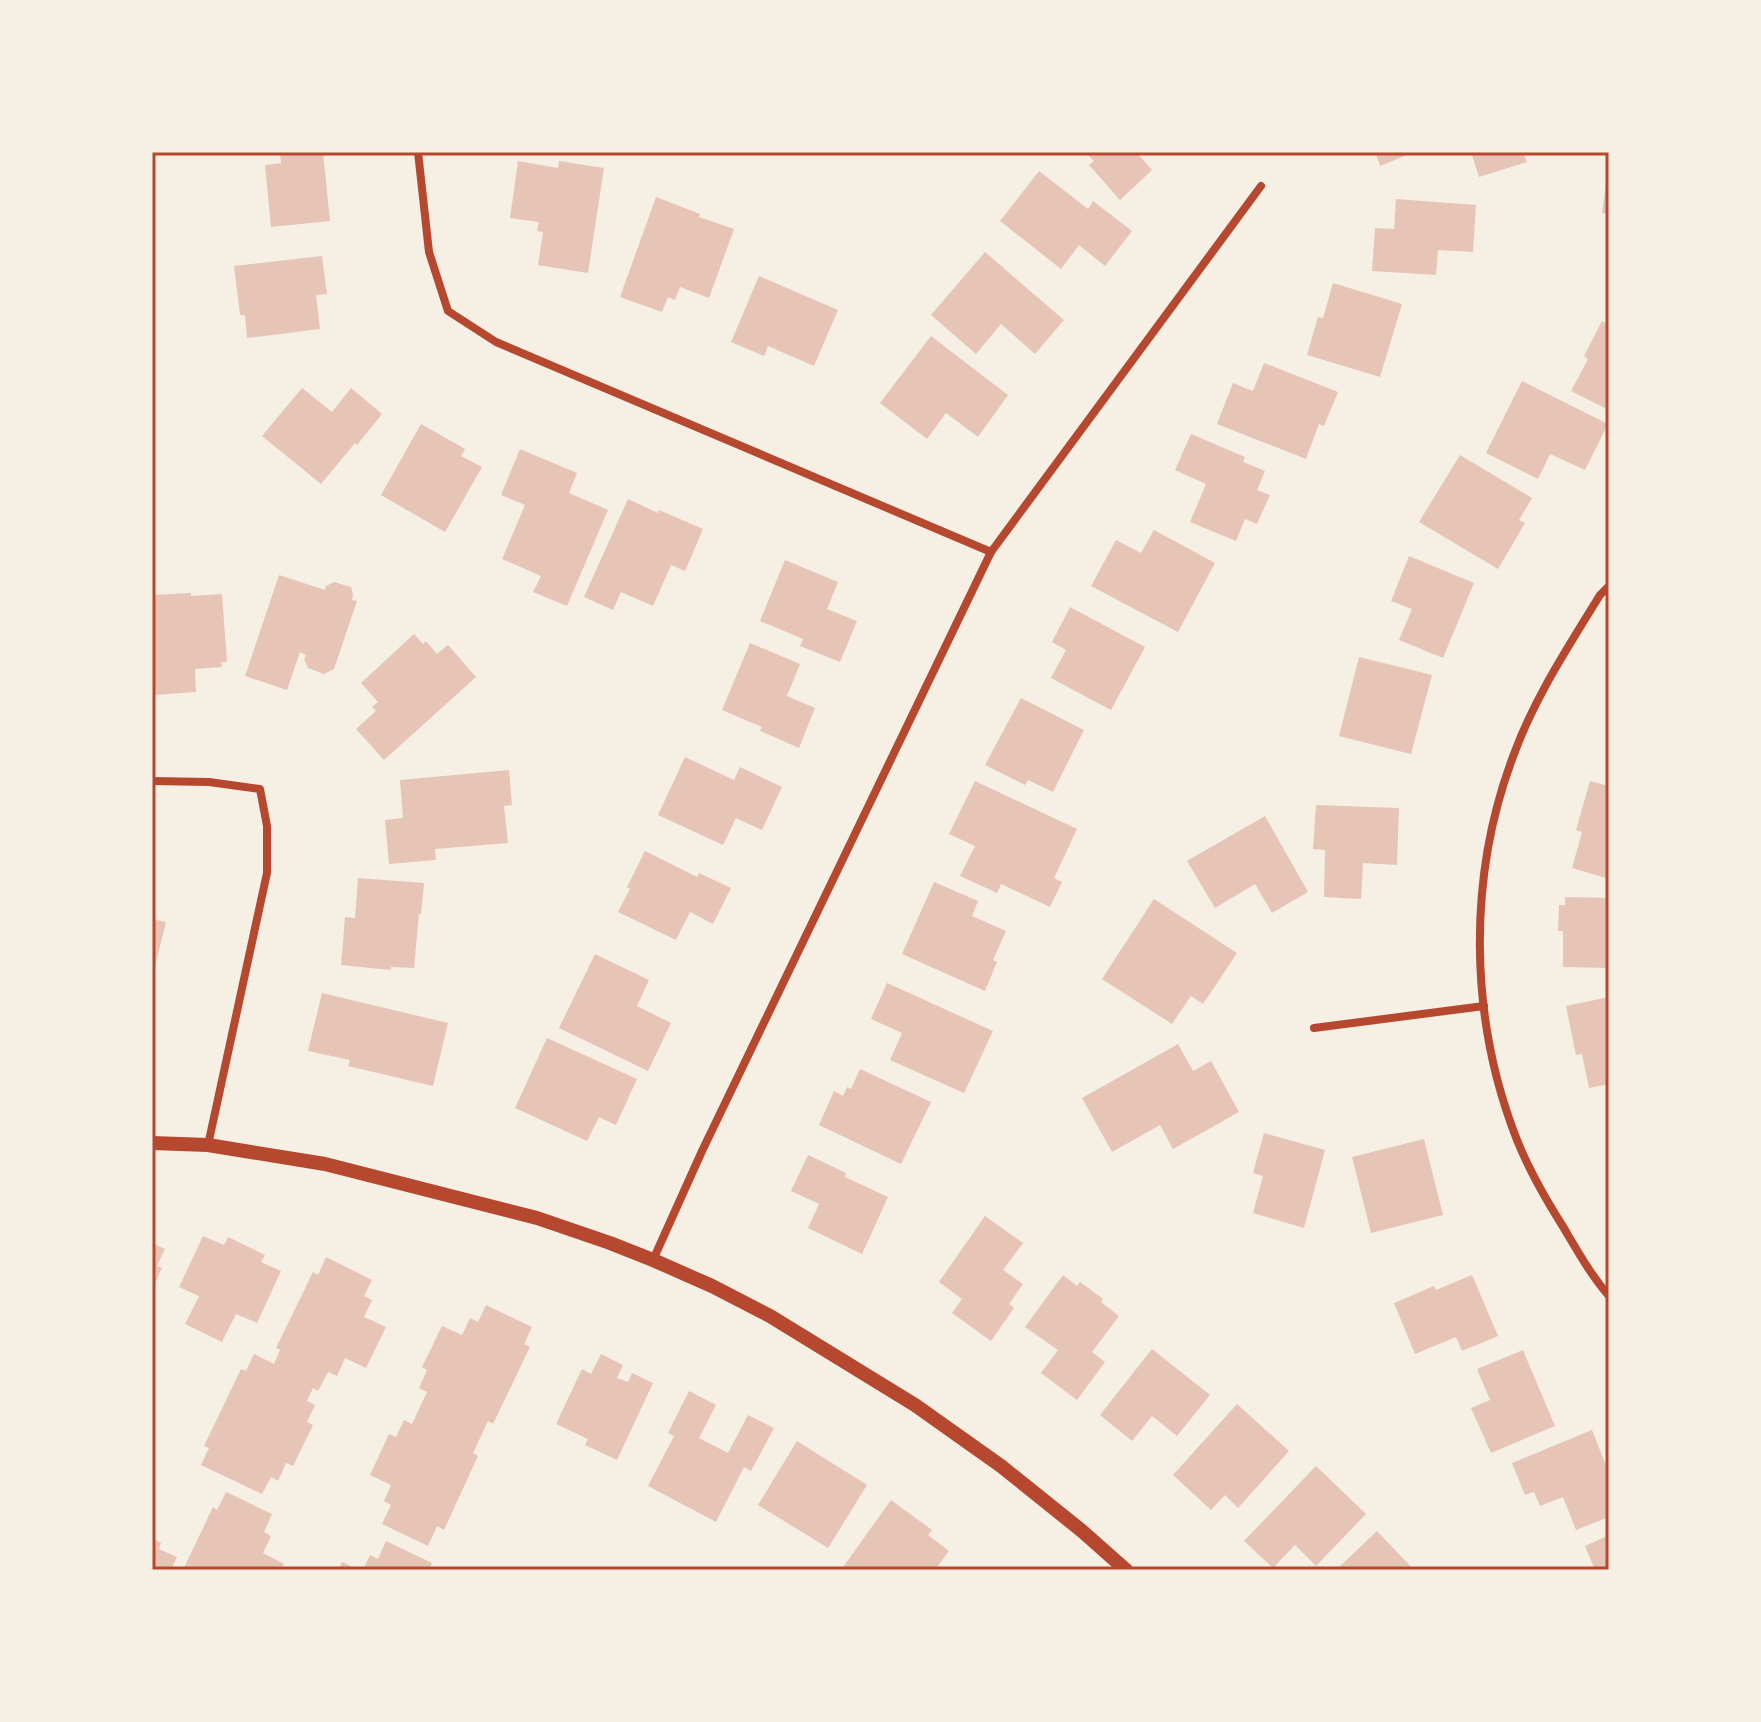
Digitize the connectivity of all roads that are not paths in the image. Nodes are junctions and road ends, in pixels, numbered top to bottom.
1 (418, 152) edge
2 (1261, 186) dead end
3 (991, 552) junction
4 (1609, 586) edge
5 (152, 781) edge
6 (1484, 1006) junction
7 (1314, 1028) dead end
8 (152, 1143) edge
9 (208, 1145) junction
10 (653, 1260) junction
11 (1609, 1296) edge
12 (1126, 1570) edge

1 - 3 street
2 - 3 street
3 - 10 street
4 - 6 street
5 - 9 street
6 - 7 street
6 - 11 street
8 - 9 street
9 - 10 street
10 - 12 street

